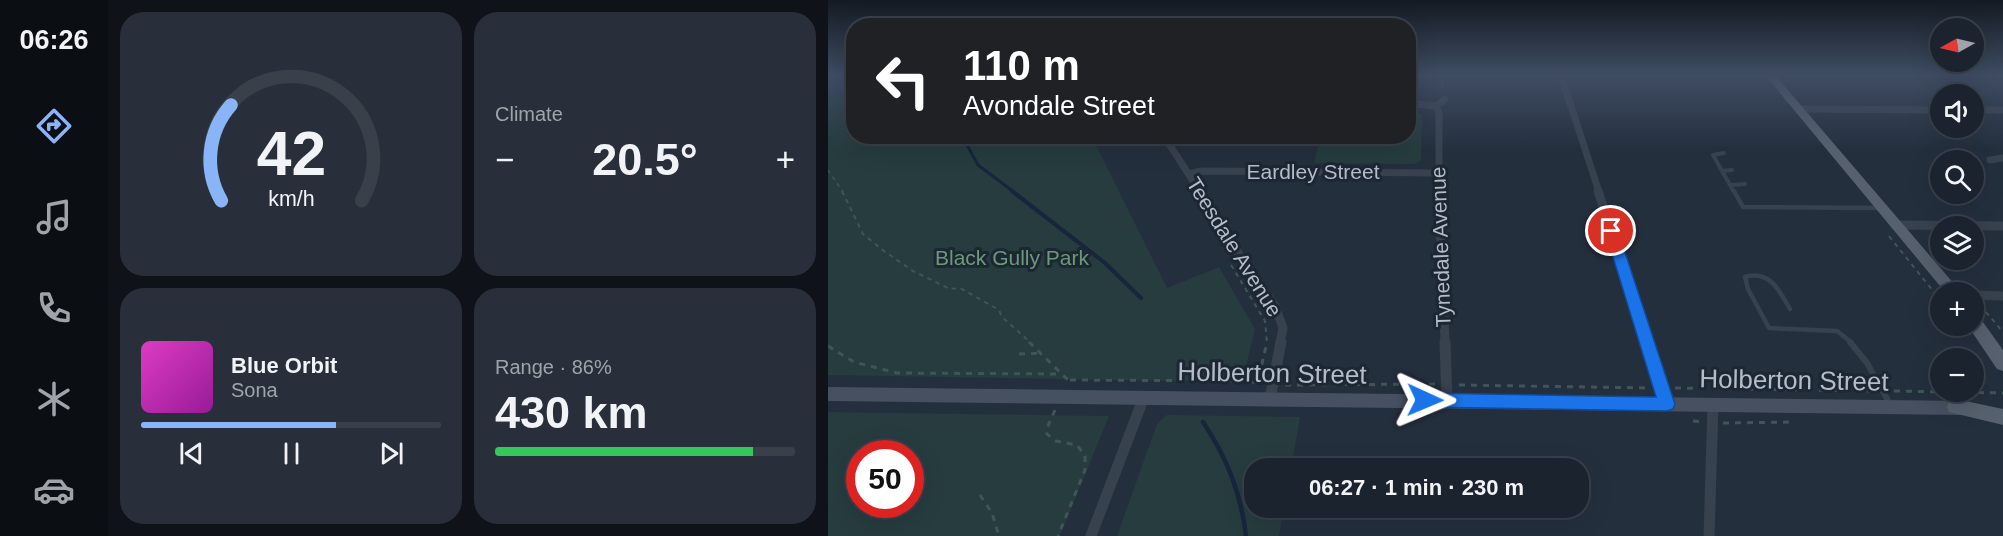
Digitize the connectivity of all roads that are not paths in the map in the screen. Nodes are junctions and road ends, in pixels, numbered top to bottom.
1 (1444, 100) edge
2 (1569, 100) edge
3 (1792, 100) edge
4 (1416, 104) edge
5 (1436, 106) junction
6 (1800, 109) junction
7 (1930, 110) edge
8 (1984, 110) edge
9 (2003, 110) edge
10 (1169, 144) edge
11 (1725, 153) dead end
12 (2003, 158) edge
13 (1990, 160) dead end
14 (1732, 170) dead end
15 (1722, 171) junction
16 (1438, 173) junction
17 (1189, 174) junction
18 (1730, 184) junction
19 (1746, 184) dead end
20 (1881, 208) junction
21 (1895, 225) junction
22 (2003, 226) edge
23 (1944, 282) edge
24 (2003, 296) edge
25 (1984, 301) edge
26 (1790, 309) dead end
27 (1984, 318) edge
28 (1984, 336) edge
29 (2003, 348) edge
30 (2003, 364) edge
31 (1272, 392) junction
32 (1446, 392) junction
33 (828, 394) edge
34 (1664, 396) junction
35 (1144, 397) junction
36 (1713, 405) junction
37 (1892, 407) junction
38 (1956, 407) junction
39 (2003, 409) edge
40 (2003, 417) edge
41 (1091, 536) edge
42 (1709, 536) edge

1 - 5 street
2 - 34 street
3 - 6 main road
4 - 5 street
5 - 16 street, Tynedale Avenue
6 - 7 street
6 - 20 main road
8 - 9 street
10 - 17 street, Teesdale Avenue
11 - 15 lane
12 - 13 street
14 - 15 lane
15 - 18 lane
16 - 17 street, Eardley Street
16 - 32 street, Tynedale Avenue
17 - 31 street, Teesdale Avenue
18 - 19 lane
18 - 20 lane
20 - 21 main road
21 - 22 street
21 - 23 main road
24 - 25 street
26 - 37 lane
27 - 29 main road
28 - 30 main road
31 - 32 main road, Holberton Street
31 - 35 main road, Holberton Street
32 - 34 main road, Holberton Street
33 - 35 main road, Holberton Street
34 - 36 main road, Holberton Street
35 - 41 street
36 - 37 main road, Holberton Street
36 - 42 street
37 - 38 main road, Holberton Street
38 - 39 main road, Holberton Street
38 - 40 main road

